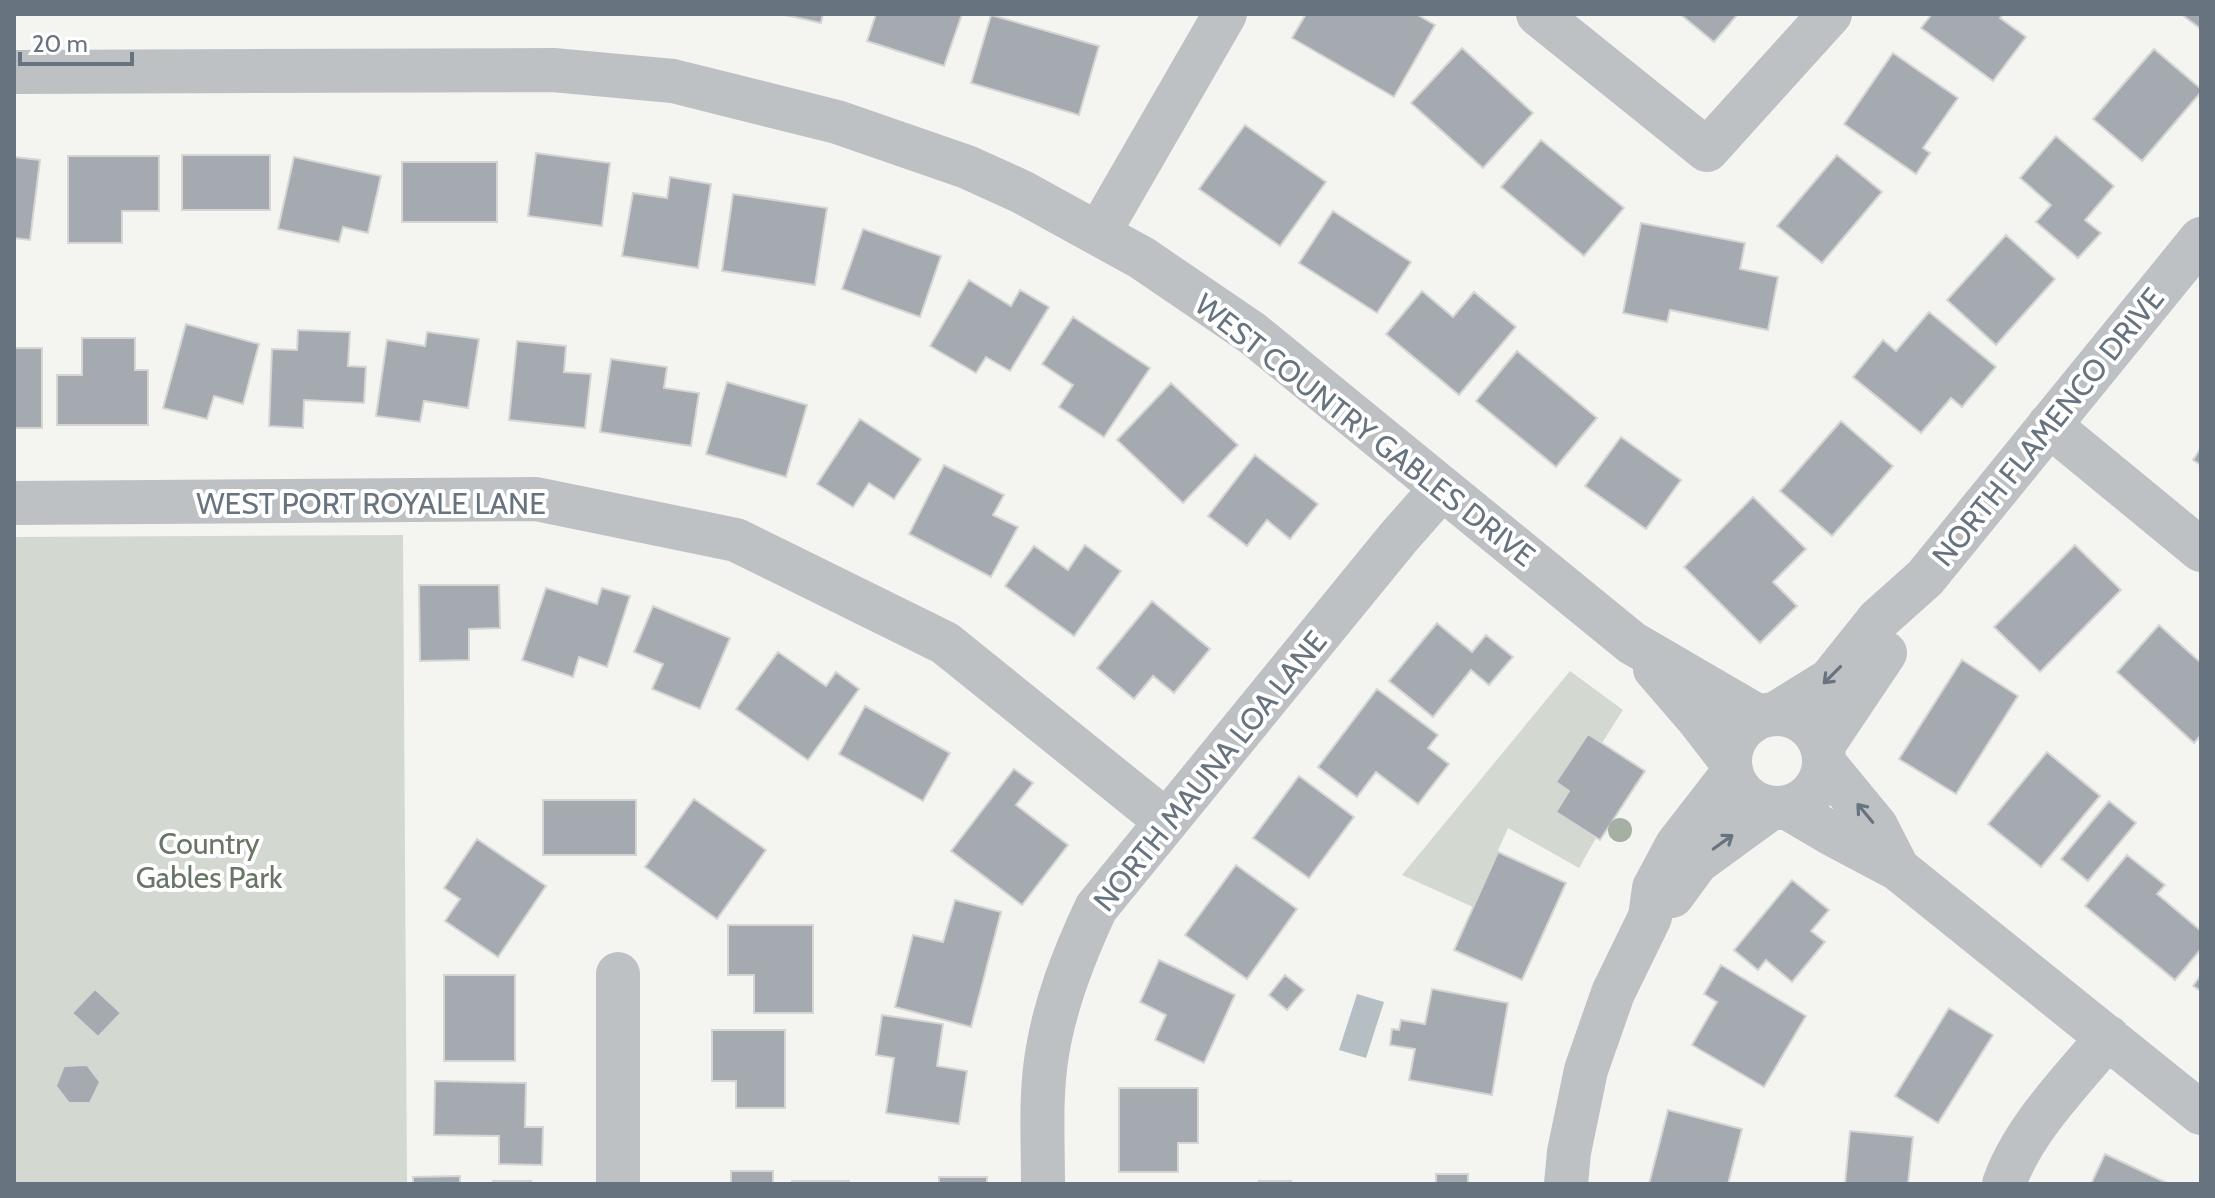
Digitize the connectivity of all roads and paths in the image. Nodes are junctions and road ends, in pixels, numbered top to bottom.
1 (1225, 14) edge
2 (1538, 14) edge
3 (1830, 14) edge
4 (14, 72) edge
5 (1098, 234) junction
6 (2201, 239) edge
7 (2049, 425) junction
8 (1442, 488) junction
9 (14, 503) edge
10 (2201, 550) edge
11 (1925, 578) junction
12 (1632, 643) junction
13 (1767, 716) junction
14 (1823, 755) junction
15 (1731, 767) junction
16 (1778, 807) junction
17 (1166, 821) junction
18 (1898, 869) junction
19 (1650, 917) junction
20 (618, 974) dead end
21 (2108, 1037) junction
22 (2201, 1113) edge
23 (618, 1184) edge
24 (1043, 1184) edge
25 (1566, 1184) edge
26 (2004, 1184) edge

1 - 5 street
2 - 3 street
4 - 5 street, WEST COUNTRY GABLES DRIVE
5 - 8 street, WEST COUNTRY GABLES DRIVE
6 - 7 street, NORTH FLAMENCO DRIVE
7 - 10 street
7 - 11 street, NORTH FLAMENCO DRIVE
8 - 12 street, WEST COUNTRY GABLES DRIVE
8 - 17 street, NORTH MAUNA LOA LANE
9 - 17 street, WEST PORT ROYALE LANE
11 -> 13 street, NORTH FLAMENCO DRIVE
11 - 14 street, NORTH FLAMENCO DRIVE
12 - 13 street, WEST COUNTRY GABLES DRIVE
12 - 15 street, WEST COUNTRY GABLES DRIVE
13 - 14 street
13 - 15 street, NORTH FLAMENCO DRIVE
14 - 16 street, NORTH FLAMENCO DRIVE
18 -> 14 street
15 - 16 street
15 - 19 street, NORTH FLAMENCO DRIVE
16 - 18 street
19 -> 16 street, NORTH FLAMENCO DRIVE
17 - 24 street, NORTH MAUNA LOA LANE
18 - 21 street
19 - 25 street
20 - 23 street
21 - 22 street
21 - 26 street

